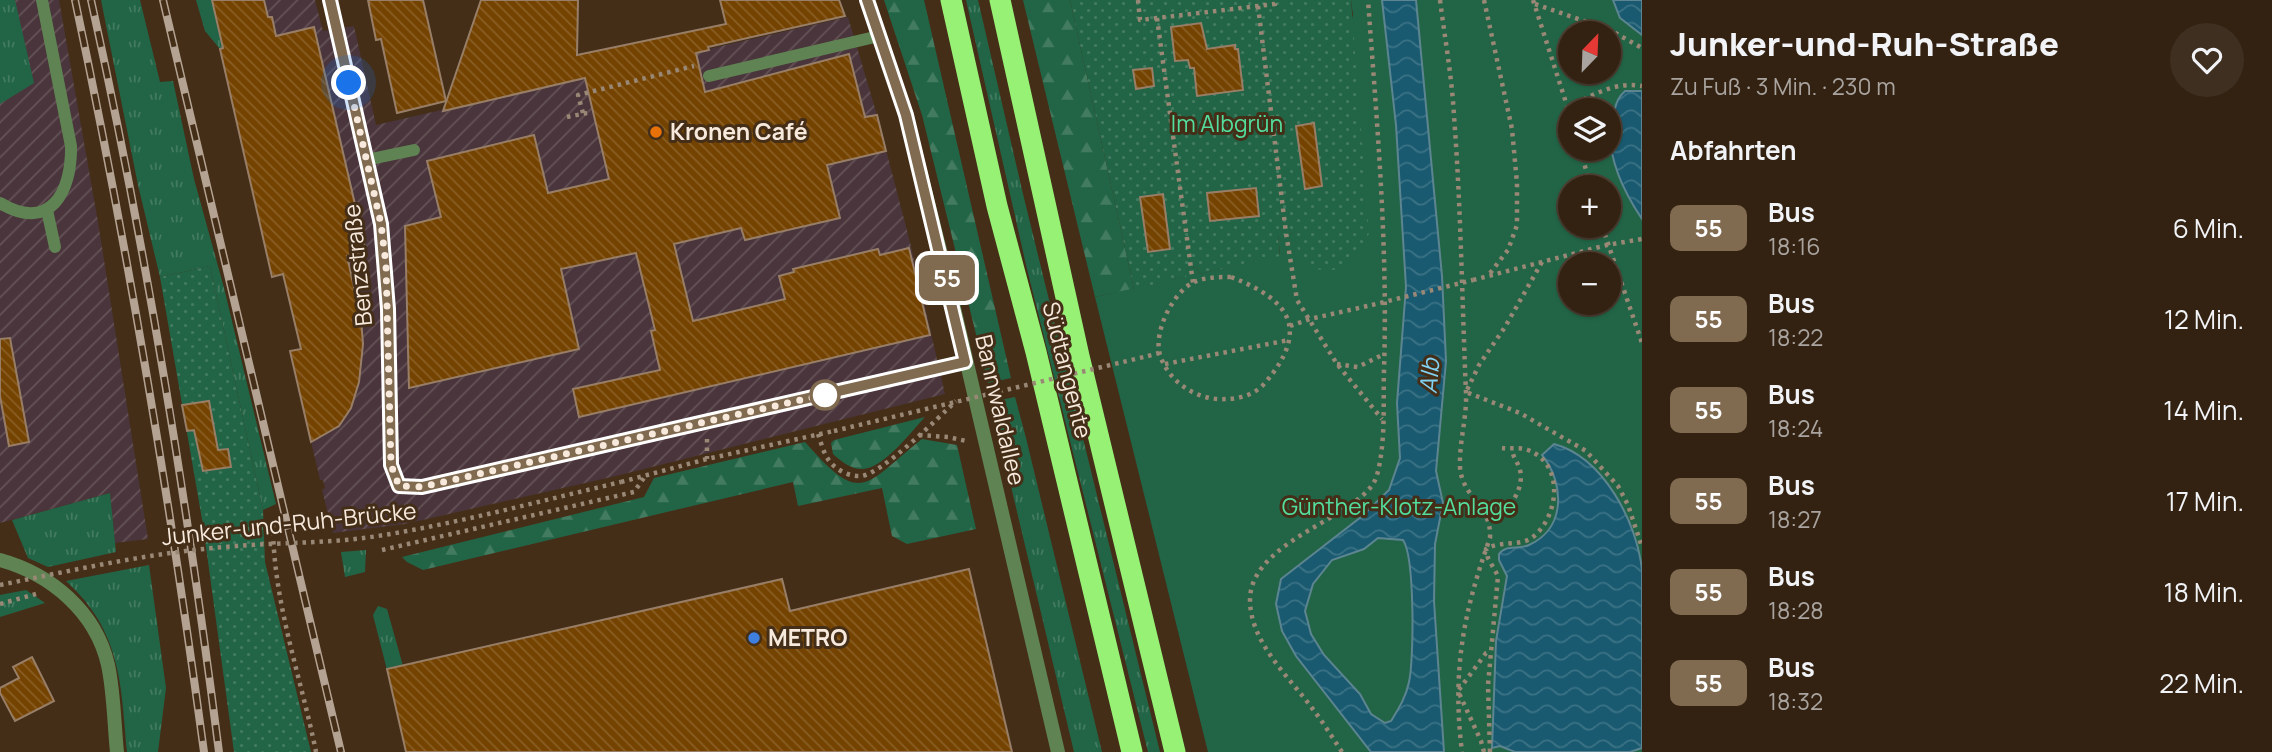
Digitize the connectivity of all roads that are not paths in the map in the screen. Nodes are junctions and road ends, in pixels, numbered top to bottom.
1 (42, 0) edge
2 (330, 0) edge
3 (867, 0) edge
4 (951, 0) edge
5 (1000, 0) edge
6 (879, 36) junction
7 (709, 76) road end
8 (414, 150) dead end
9 (366, 160) junction
10 (0, 203) edge
11 (47, 210) junction
12 (55, 247) dead end
13 (965, 362) junction
14 (0, 560) edge
15 (117, 752) edge
16 (1058, 752) edge
17 (1132, 752) edge
18 (1175, 752) edge

1 - 11 lane
2 - 9 street, Benzstraße
3 - 6 street, Bannwaldallee
4 - 17 highway, Südtangente
5 - 18 highway, Südtangente
6 - 7 lane
6 - 13 street, Bannwaldallee
8 - 9 lane
9 - 13 street, Benzstraße
10 - 11 lane
11 - 12 lane
13 - 16 street, Bannwaldallee
14 - 15 street

